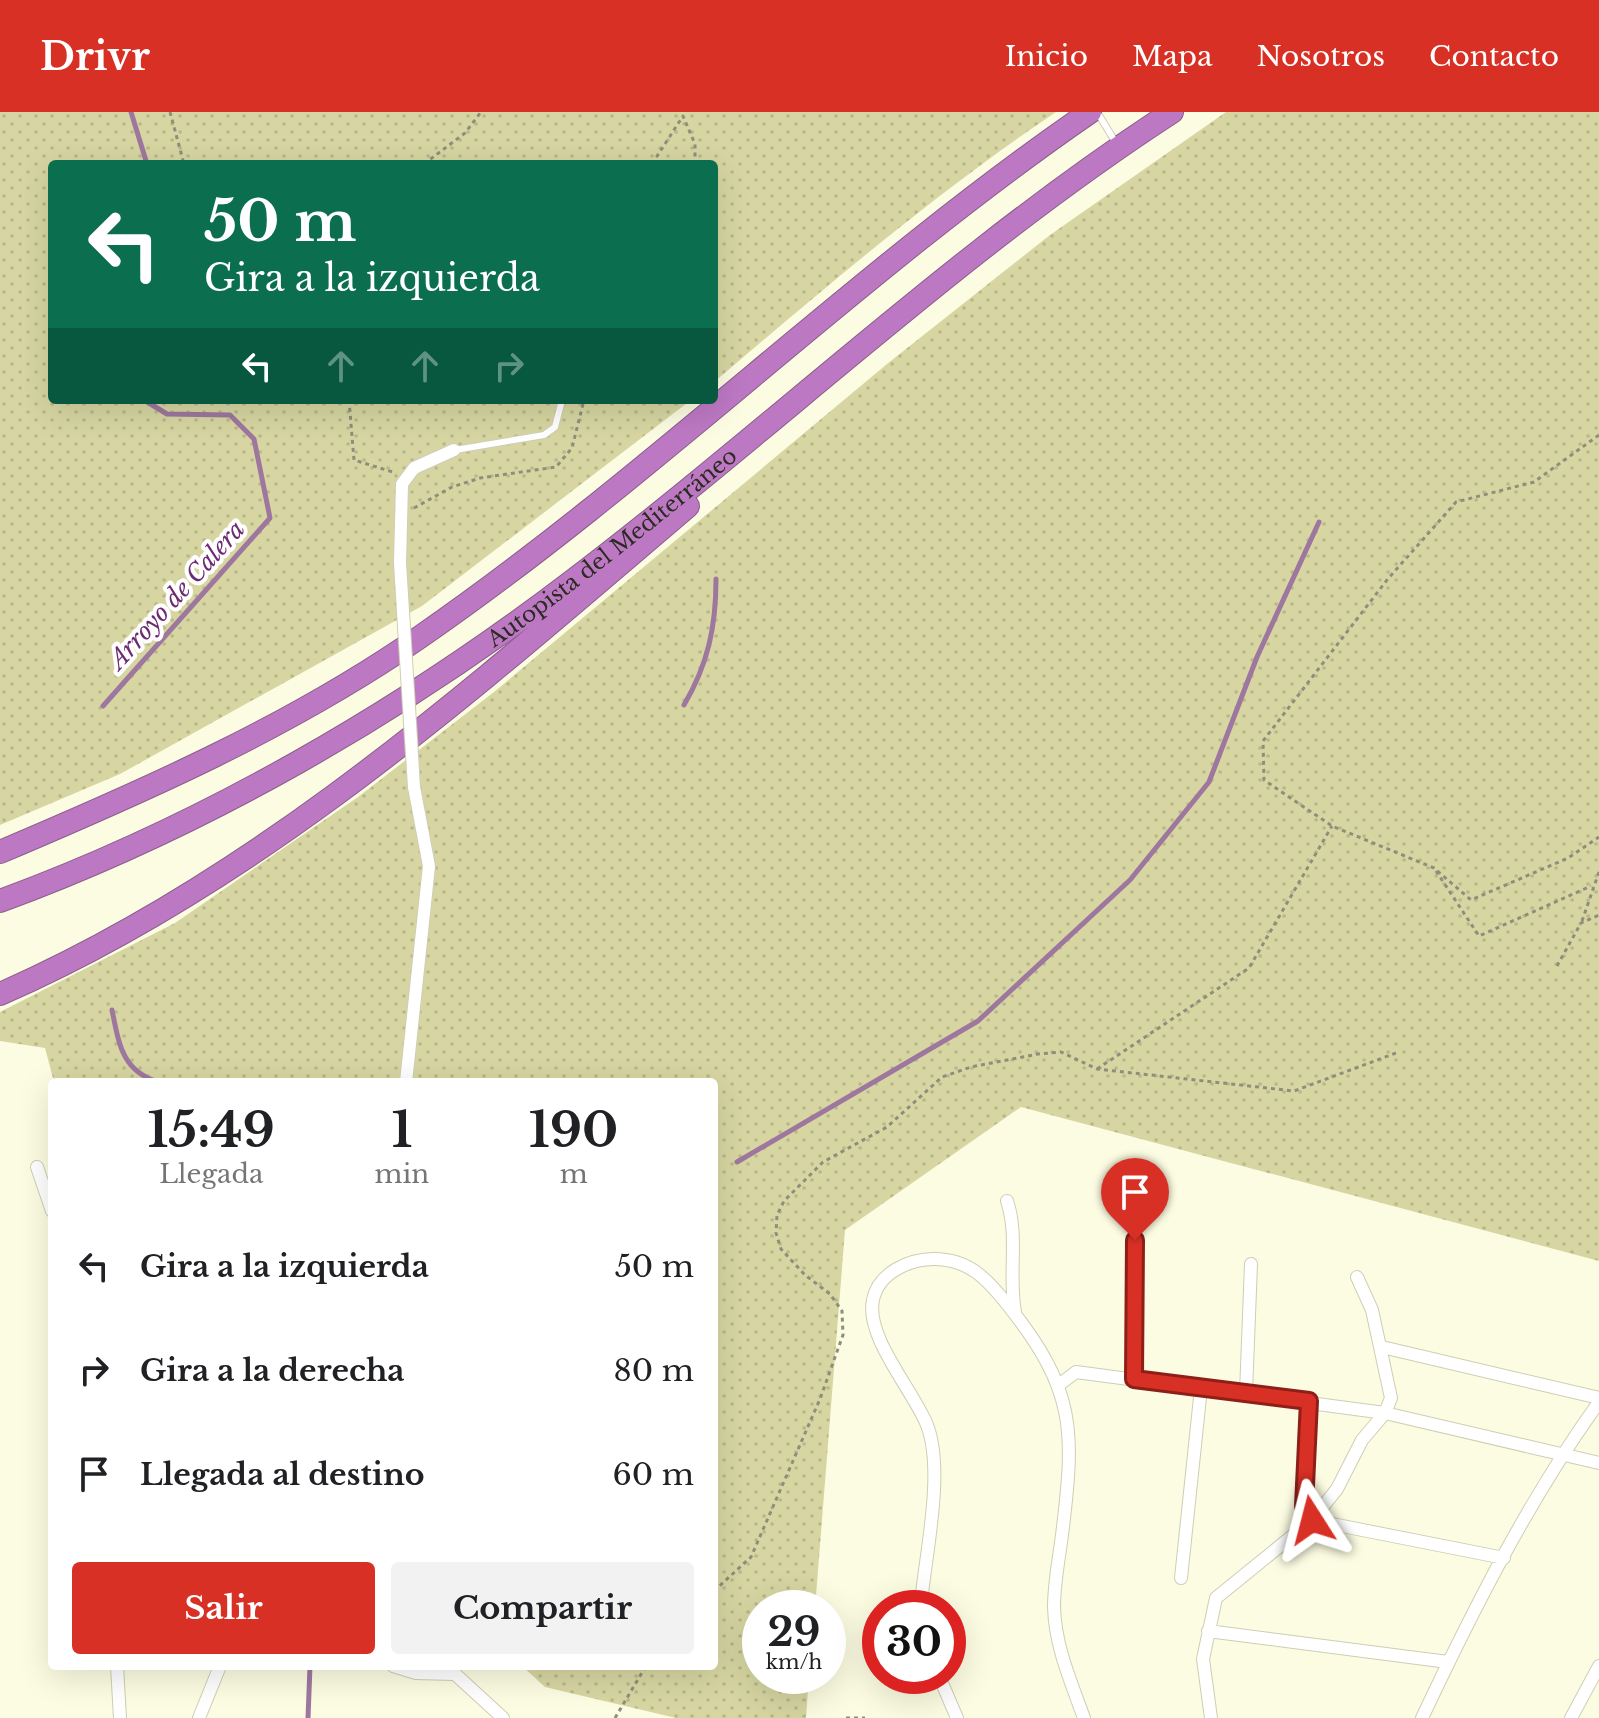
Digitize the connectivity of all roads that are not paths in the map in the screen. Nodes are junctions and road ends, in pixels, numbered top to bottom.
1 (1090, 112) edge
2 (1097, 112) edge
3 (1172, 112) edge
4 (1118, 147) junction
5 (810, 387) junction
6 (561, 404) edge
7 (454, 450) joint
8 (0, 852) edge
9 (0, 901) edge
10 (0, 994) edge
11 (406, 1078) edge
12 (37, 1167) dead end
13 (48, 1199) edge
14 (1007, 1201) dead end
15 (1135, 1240) dead end
16 (1011, 1262) junction
17 (1251, 1264) dead end
18 (1357, 1277) dead end
19 (989, 1282) junction
20 (1016, 1315) junction
21 (1382, 1347) junction
22 (1134, 1379) junction
23 (1060, 1384) junction
24 (1201, 1388) junction
25 (1246, 1393) junction
26 (1599, 1400) edge
27 (1309, 1401) junction
28 (1385, 1413) junction
29 (1560, 1456) junction
30 (1599, 1463) edge
31 (1312, 1520) junction
32 (1504, 1558) junction
33 (1181, 1578) dead end
34 (922, 1590) edge
35 (1208, 1631) junction
36 (1448, 1662) junction
37 (1599, 1666) edge
38 (117, 1670) edge
39 (218, 1670) edge
40 (406, 1670) edge
41 (455, 1670) edge
42 (947, 1694) edge
43 (120, 1718) edge
44 (199, 1718) edge
45 (503, 1718) edge
46 (957, 1718) edge
47 (1084, 1718) edge
48 (1211, 1718) edge
49 (1422, 1718) edge
50 (1571, 1718) edge

1 - 8 highway, Autopista del Mediterráneo
2 - 4 lane
3 - 4 highway, Autopista del Mediterráneo
4 - 5 highway, Autopista del Mediterráneo
5 - 9 highway, Autopista del Mediterráneo
5 - 10 highway
6 - 7 lane
7 - 11 street, bridge
12 - 13 street
14 - 16 street
15 - 22 street
16 - 19 street
16 - 20 street
17 - 25 street
18 - 21 street
19 - 20 street
19 - 34 street
20 - 23 street
21 - 26 street
21 - 28 street
22 - 23 street
22 - 24 street
23 - 47 street
24 - 25 street
24 - 33 street
25 - 27 street
26 - 29 street
27 - 28 street
27 - 31 street
28 - 29 street
28 - 31 street
29 - 30 street
29 - 32 street
31 - 32 street
31 - 35 street
32 - 36 street
35 - 36 street
35 - 48 street
36 - 49 street
37 - 50 street
38 - 43 street
39 - 44 street
40 - 41 street
41 - 45 street
42 - 46 street

